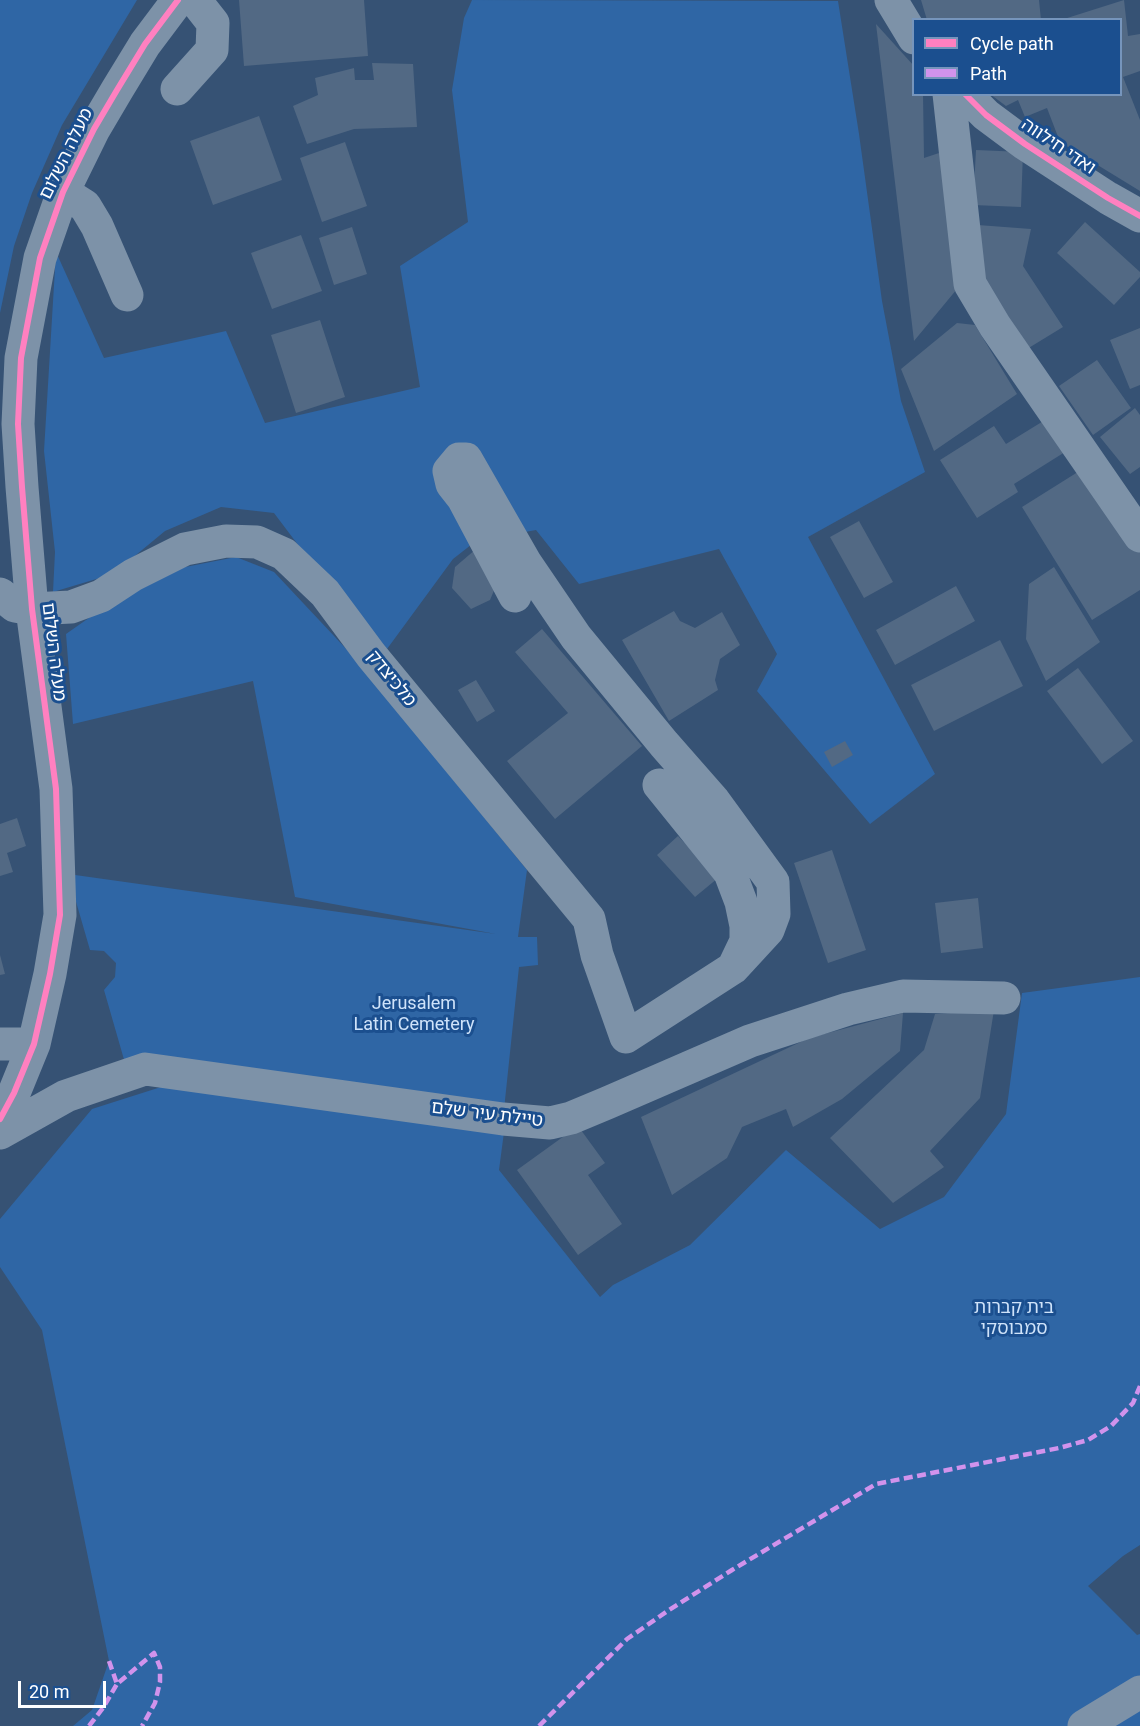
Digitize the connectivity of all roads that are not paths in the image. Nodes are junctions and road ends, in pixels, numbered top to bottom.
1 (178, 0) edge
2 (195, 0) edge
3 (891, 0) edge
4 (912, 35) edge
5 (177, 89) dead end
6 (949, 96) edge
7 (967, 96) edge
8 (63, 192) junction
9 (1140, 216) edge
10 (127, 295) dead end
11 (1140, 537) edge
12 (0, 594) edge
13 (515, 596) dead end
14 (32, 609) junction
15 (659, 786) dead end
16 (733, 968) junction
17 (1004, 998) dead end
18 (0, 1044) edge
19 (34, 1044) junction
20 (0, 1119) edge
21 (0, 1132) edge
22 (1140, 1692) edge
23 (1084, 1726) edge

1 - 8 street, מעלה השלום
2 - 5 street
3 - 4 street
6 - 11 street
7 - 9 street, ואדי חילווה
8 - 10 street
8 - 14 street, מעלה השלום
12 - 14 street
13 - 16 street
14 - 16 street, מלכיצדק
14 - 19 street, מעלה השלום
15 - 16 street
17 - 21 street, טיילת עיר שלם
18 - 19 street
19 - 20 street, מעלה השלום
22 - 23 street

